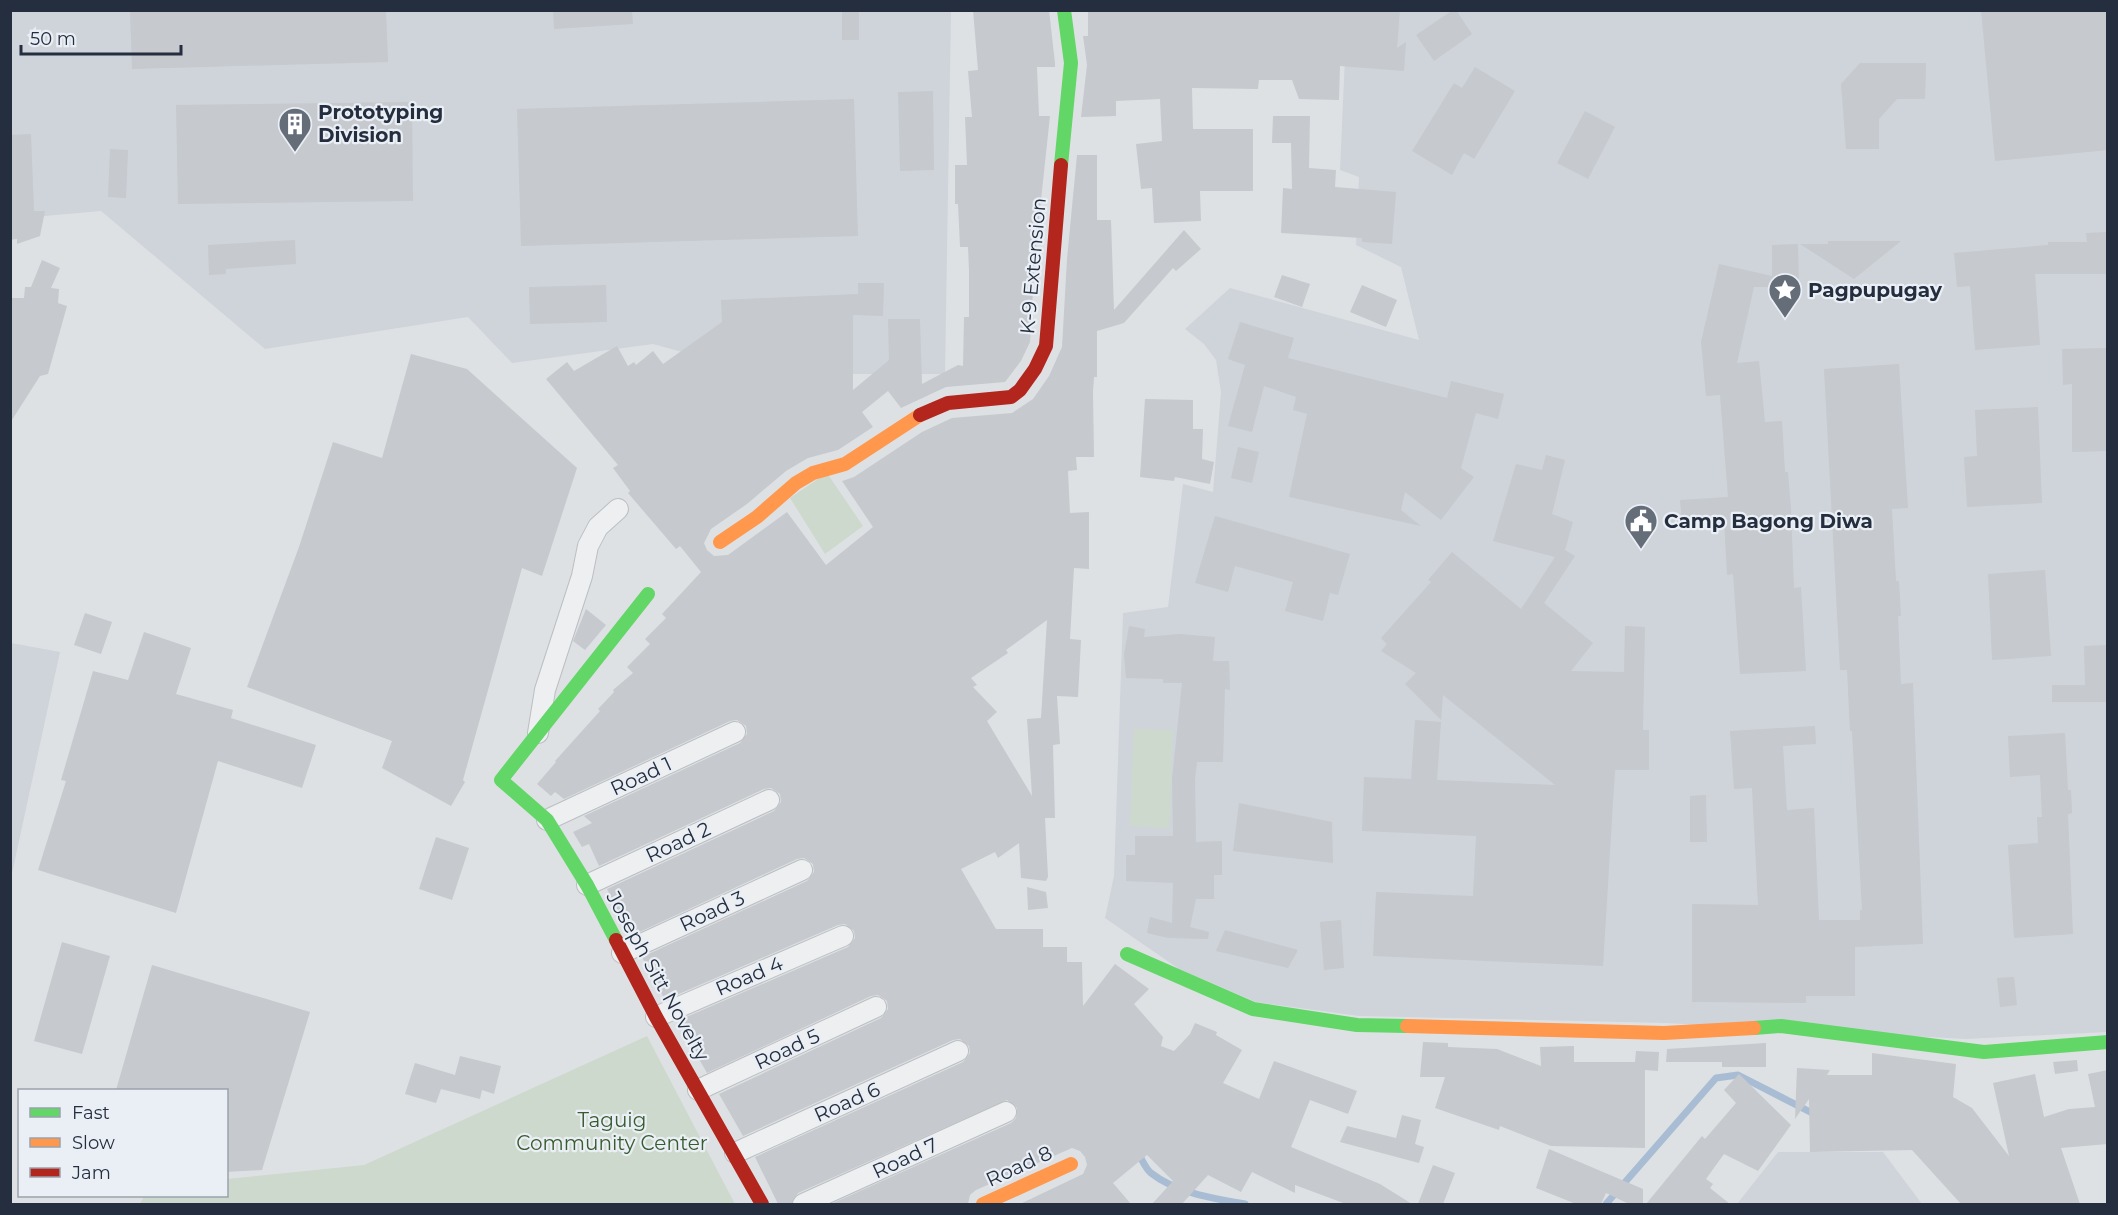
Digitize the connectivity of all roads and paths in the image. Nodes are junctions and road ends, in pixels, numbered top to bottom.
1 (1064, 10) edge
2 (618, 509) dead end
3 (720, 542) dead end
4 (648, 594) dead end
5 (735, 732) dead end
6 (537, 737) junction
7 (769, 800) dead end
8 (547, 820) junction
9 (802, 870) dead end
10 (587, 885) junction
11 (843, 936) dead end
12 (622, 953) junction
13 (1127, 954) dead end
14 (876, 1007) dead end
15 (656, 1017) junction
16 (2108, 1042) edge
17 (958, 1051) dead end
18 (698, 1090) junction
19 (1006, 1112) dead end
20 (735, 1153) junction
21 (1071, 1164) dead end
22 (762, 1204) edge
23 (803, 1204) edge
24 (983, 1204) edge

1 - 3 street, K-9 Extension
2 - 6 street
4 - 6 street
5 - 8 street, Road 1
6 - 8 street, Joseph Sitt Novelty
7 - 10 street, Road 2
8 - 10 street, Joseph Sitt Novelty
9 - 12 street, Road 3
10 - 12 street, Joseph Sitt Novelty
11 - 15 street, Road 4
12 - 15 street, Joseph Sitt Novelty
13 - 16 street
14 - 18 street, Road 5
15 - 18 street, Joseph Sitt Novelty
17 - 20 street, Road 6
18 - 20 street, Joseph Sitt Novelty
19 - 23 street, Road 7
20 - 22 street, Joseph Sitt Novelty
21 - 24 street, Road 8

